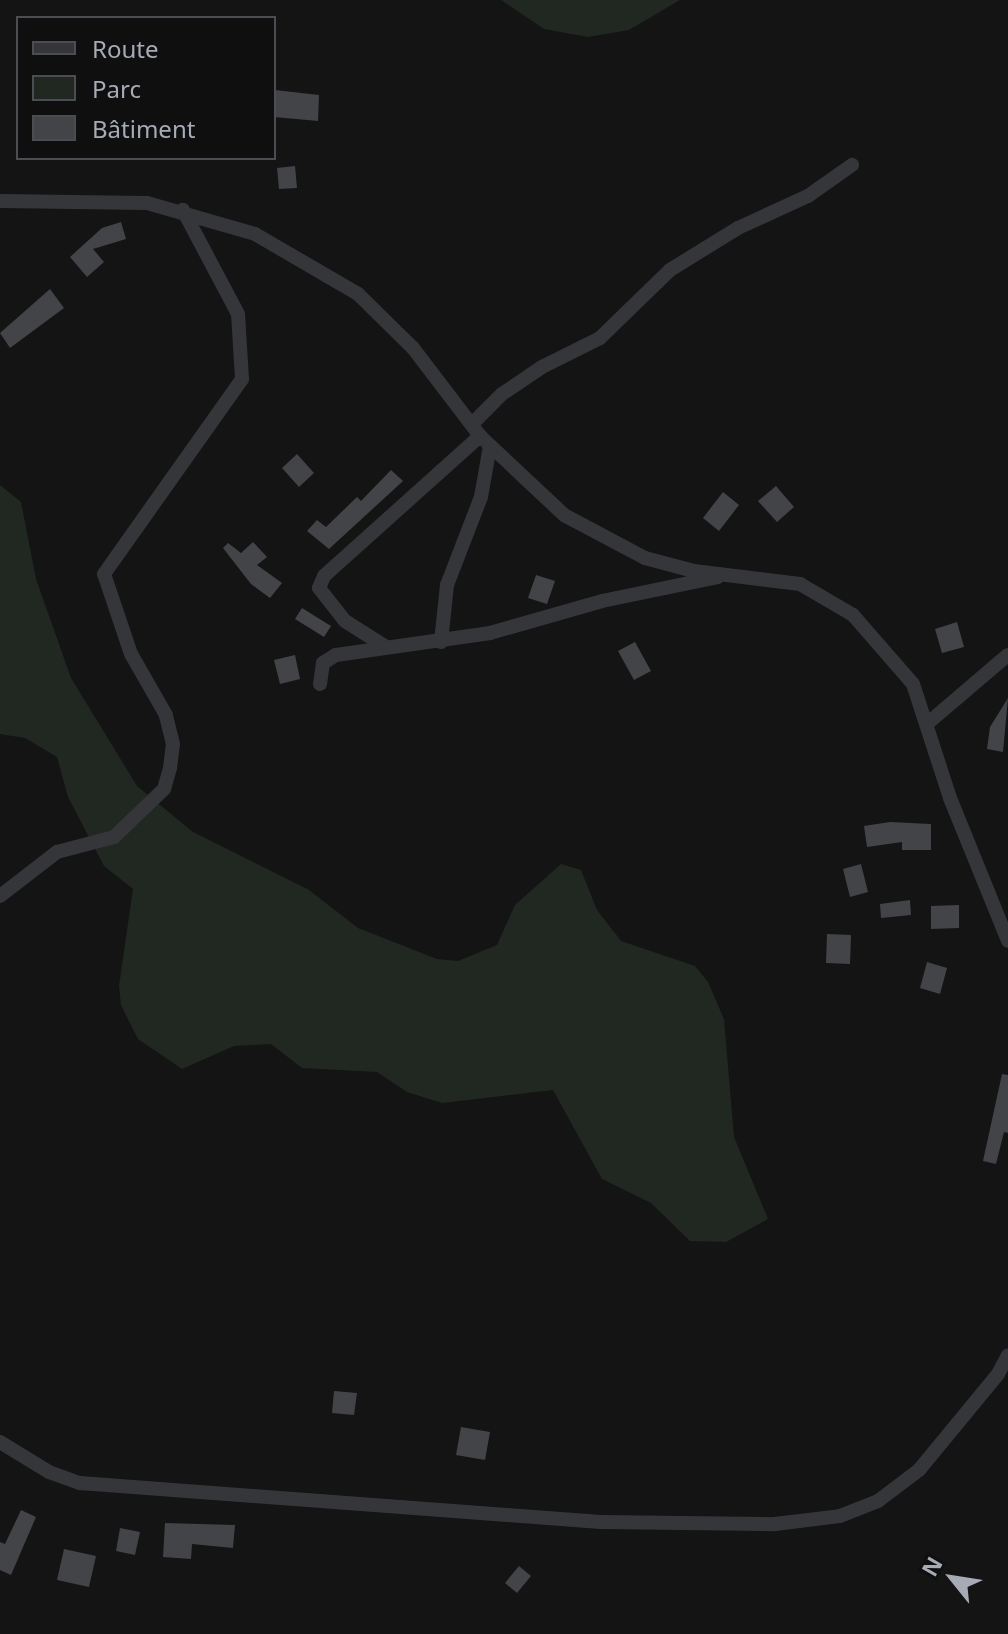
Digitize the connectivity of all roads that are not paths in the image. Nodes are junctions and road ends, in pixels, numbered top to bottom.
1 (852, 165) dead end
2 (0, 201) edge
3 (183, 210) junction
4 (481, 435) junction
5 (724, 575) junction
6 (441, 642) junction
7 (390, 648) junction
8 (1008, 655) edge
9 (320, 684) dead end
10 (928, 723) junction
11 (0, 896) edge
12 (1008, 941) edge
13 (1008, 1355) edge
14 (0, 1442) edge

1 - 4 street
2 - 3 street
3 - 4 street
3 - 11 street
4 - 5 street
4 - 6 street
4 - 7 street
5 - 6 street
5 - 10 street
6 - 7 street
7 - 9 street
8 - 10 street
10 - 12 street
13 - 14 street

